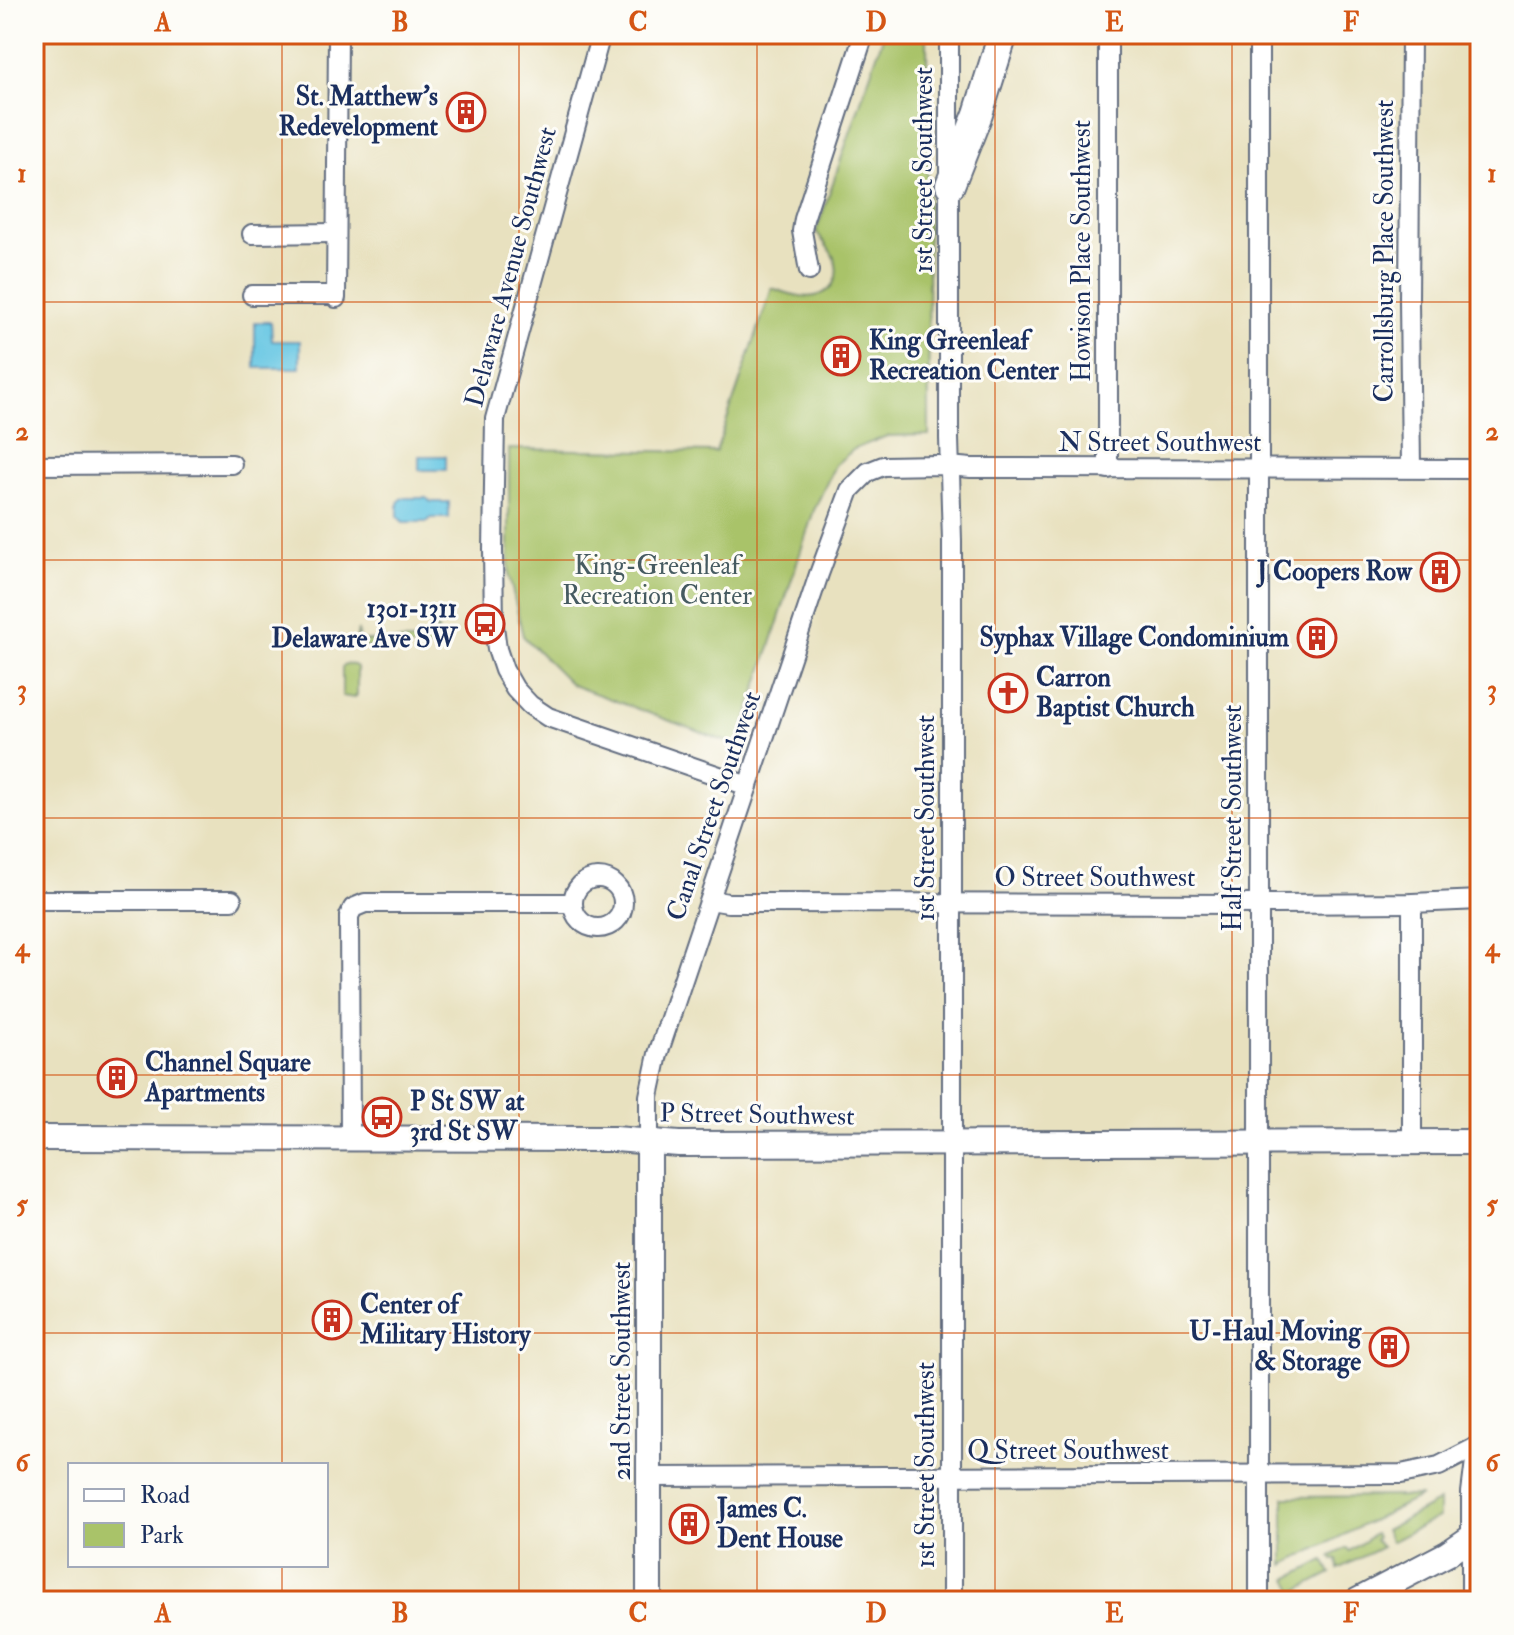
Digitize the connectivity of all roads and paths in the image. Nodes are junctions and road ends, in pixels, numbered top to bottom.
1 (338, 34) edge
2 (601, 34) edge
3 (864, 34) edge
4 (949, 34) edge
5 (1003, 34) edge
6 (1108, 34) edge
7 (1259, 34) edge
8 (1411, 34) edge
9 (950, 185) junction
10 (336, 233) junction
11 (252, 234) dead end
12 (809, 271) dead end
13 (252, 295) dead end
14 (232, 464) dead end
15 (34, 465) edge
16 (951, 467) junction
17 (1411, 468) junction
18 (1108, 469) junction
19 (1259, 469) junction
20 (1480, 469) edge
21 (850, 490) joint
22 (748, 786) junction
23 (34, 900) edge
24 (232, 900) dead end
25 (710, 900) junction
26 (1480, 900) edge
27 (573, 903) dead end
28 (1412, 903) junction
29 (952, 904) junction
30 (1260, 904) junction
31 (34, 1138) edge
32 (350, 1139) junction
33 (649, 1142) junction
34 (1259, 1142) junction
35 (1412, 1142) junction
36 (1480, 1142) edge
37 (952, 1143) junction
38 (1480, 1445) edge
39 (1480, 1461) edge
40 (1259, 1475) junction
41 (650, 1477) junction
42 (952, 1477) junction
43 (1476, 1534) junction
44 (649, 1601) edge
45 (952, 1601) edge
46 (1259, 1601) edge
47 (1357, 1601) edge
48 (1476, 1601) edge

1 - 10 street
2 - 22 street, Delaware Avenue Southwest
3 - 12 street
4 - 9 street, 1st Street Southwest
5 - 9 main road
6 - 18 street, Howison Place Southwest
7 - 19 street, Half Street Southwest
8 - 17 street, Carrollsburg Place Southwest
9 - 16 street, 1st Street Southwest
10 - 11 street
10 - 13 street
14 - 15 street
16 - 18 street, N Street Southwest
16 - 21 street, N Street Southwest
16 - 29 street, 1st Street Southwest
17 - 19 street, N Street Southwest
17 - 20 street, N Street Southwest
18 - 19 street, N Street Southwest
19 - 30 street, Half Street Southwest
21 - 22 street, Canal Street Southwest
22 - 25 street, Canal Street Southwest
23 - 24 street
25 - 29 street, O Street Southwest
25 - 33 street, Canal Street Southwest
26 - 28 street, O Street Southwest
27 - 32 street
28 - 30 street, O Street Southwest
28 - 35 street
29 - 30 street, O Street Southwest
29 - 37 street, 1st Street Southwest
30 - 34 street, Half Street Southwest
31 - 32 street, P Street Southwest
32 - 33 street, P Street Southwest
33 - 37 street, P Street Southwest
33 - 41 street, 2nd Street Southwest
34 - 35 street, P Street Southwest
34 - 37 street, P Street Southwest
34 - 40 street, Half Street Southwest
35 - 36 street, P Street Southwest
37 - 42 street, 1st Street Southwest
38 - 40 street, Q Street Southwest
39 - 43 main road
40 - 42 street, Q Street Southwest
40 - 46 street, Half Street Southwest
41 - 42 street, Q Street Southwest
41 - 44 street, 2nd Street Southwest
42 - 45 street, 1st Street Southwest
43 - 47 street
43 - 48 main road

